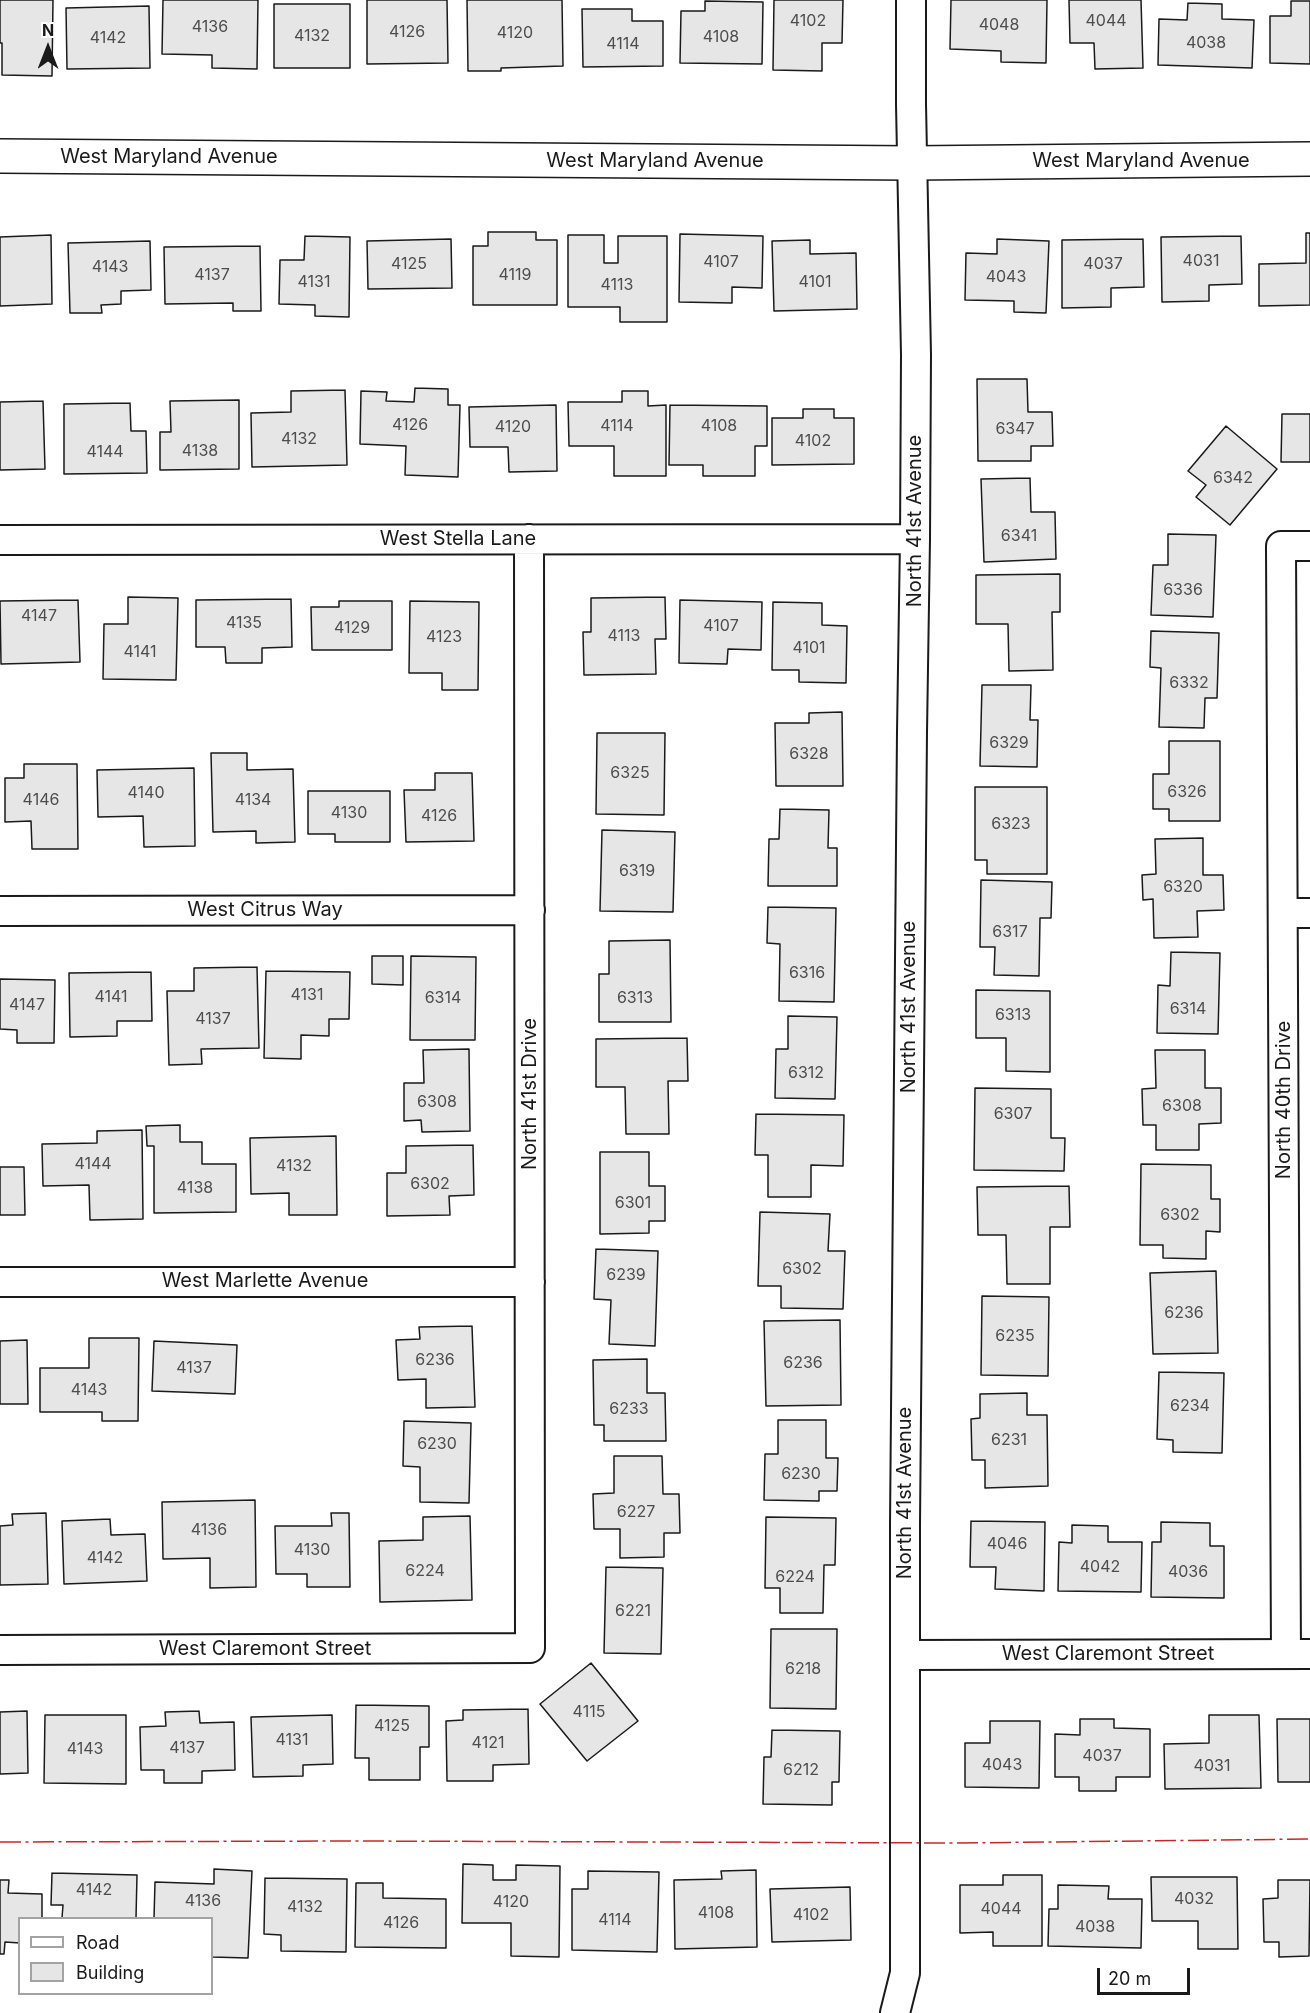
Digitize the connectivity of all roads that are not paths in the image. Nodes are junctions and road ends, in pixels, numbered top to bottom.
1 (911, 0) edge
2 (0, 156) edge
3 (1310, 159) edge
4 (912, 163) junction
5 (529, 539) junction
6 (915, 539) junction
7 (0, 540) edge
8 (1310, 546) edge
9 (530, 910) junction
10 (0, 911) edge
11 (1297, 913) edge
12 (0, 1282) edge
13 (530, 1282) junction
14 (1297, 1284) edge
15 (530, 1648) joint
16 (0, 1650) edge
17 (1298, 1654) edge
18 (905, 1655) junction
19 (895, 2013) edge

1 - 4 street, North 41st Avenue
2 - 4 street, West Maryland Avenue
3 - 4 street, West Maryland Avenue
4 - 6 street, North 41st Avenue
5 - 6 street, West Stella Lane
5 - 7 street, West Stella Lane
5 - 9 street, North 41st Drive
6 - 18 street, North 41st Avenue
8 - 11 street, North 40th Drive
9 - 10 street, West Citrus Way
9 - 13 street, North 41st Drive
11 - 14 street, North 40th Drive
12 - 13 street, West Marlette Avenue
13 - 15 street, North 41st Drive
14 - 17 street, North 40th Drive
15 - 16 street, West Claremont Street
17 - 18 street, West Claremont Street
18 - 19 street, North 41st Avenue

